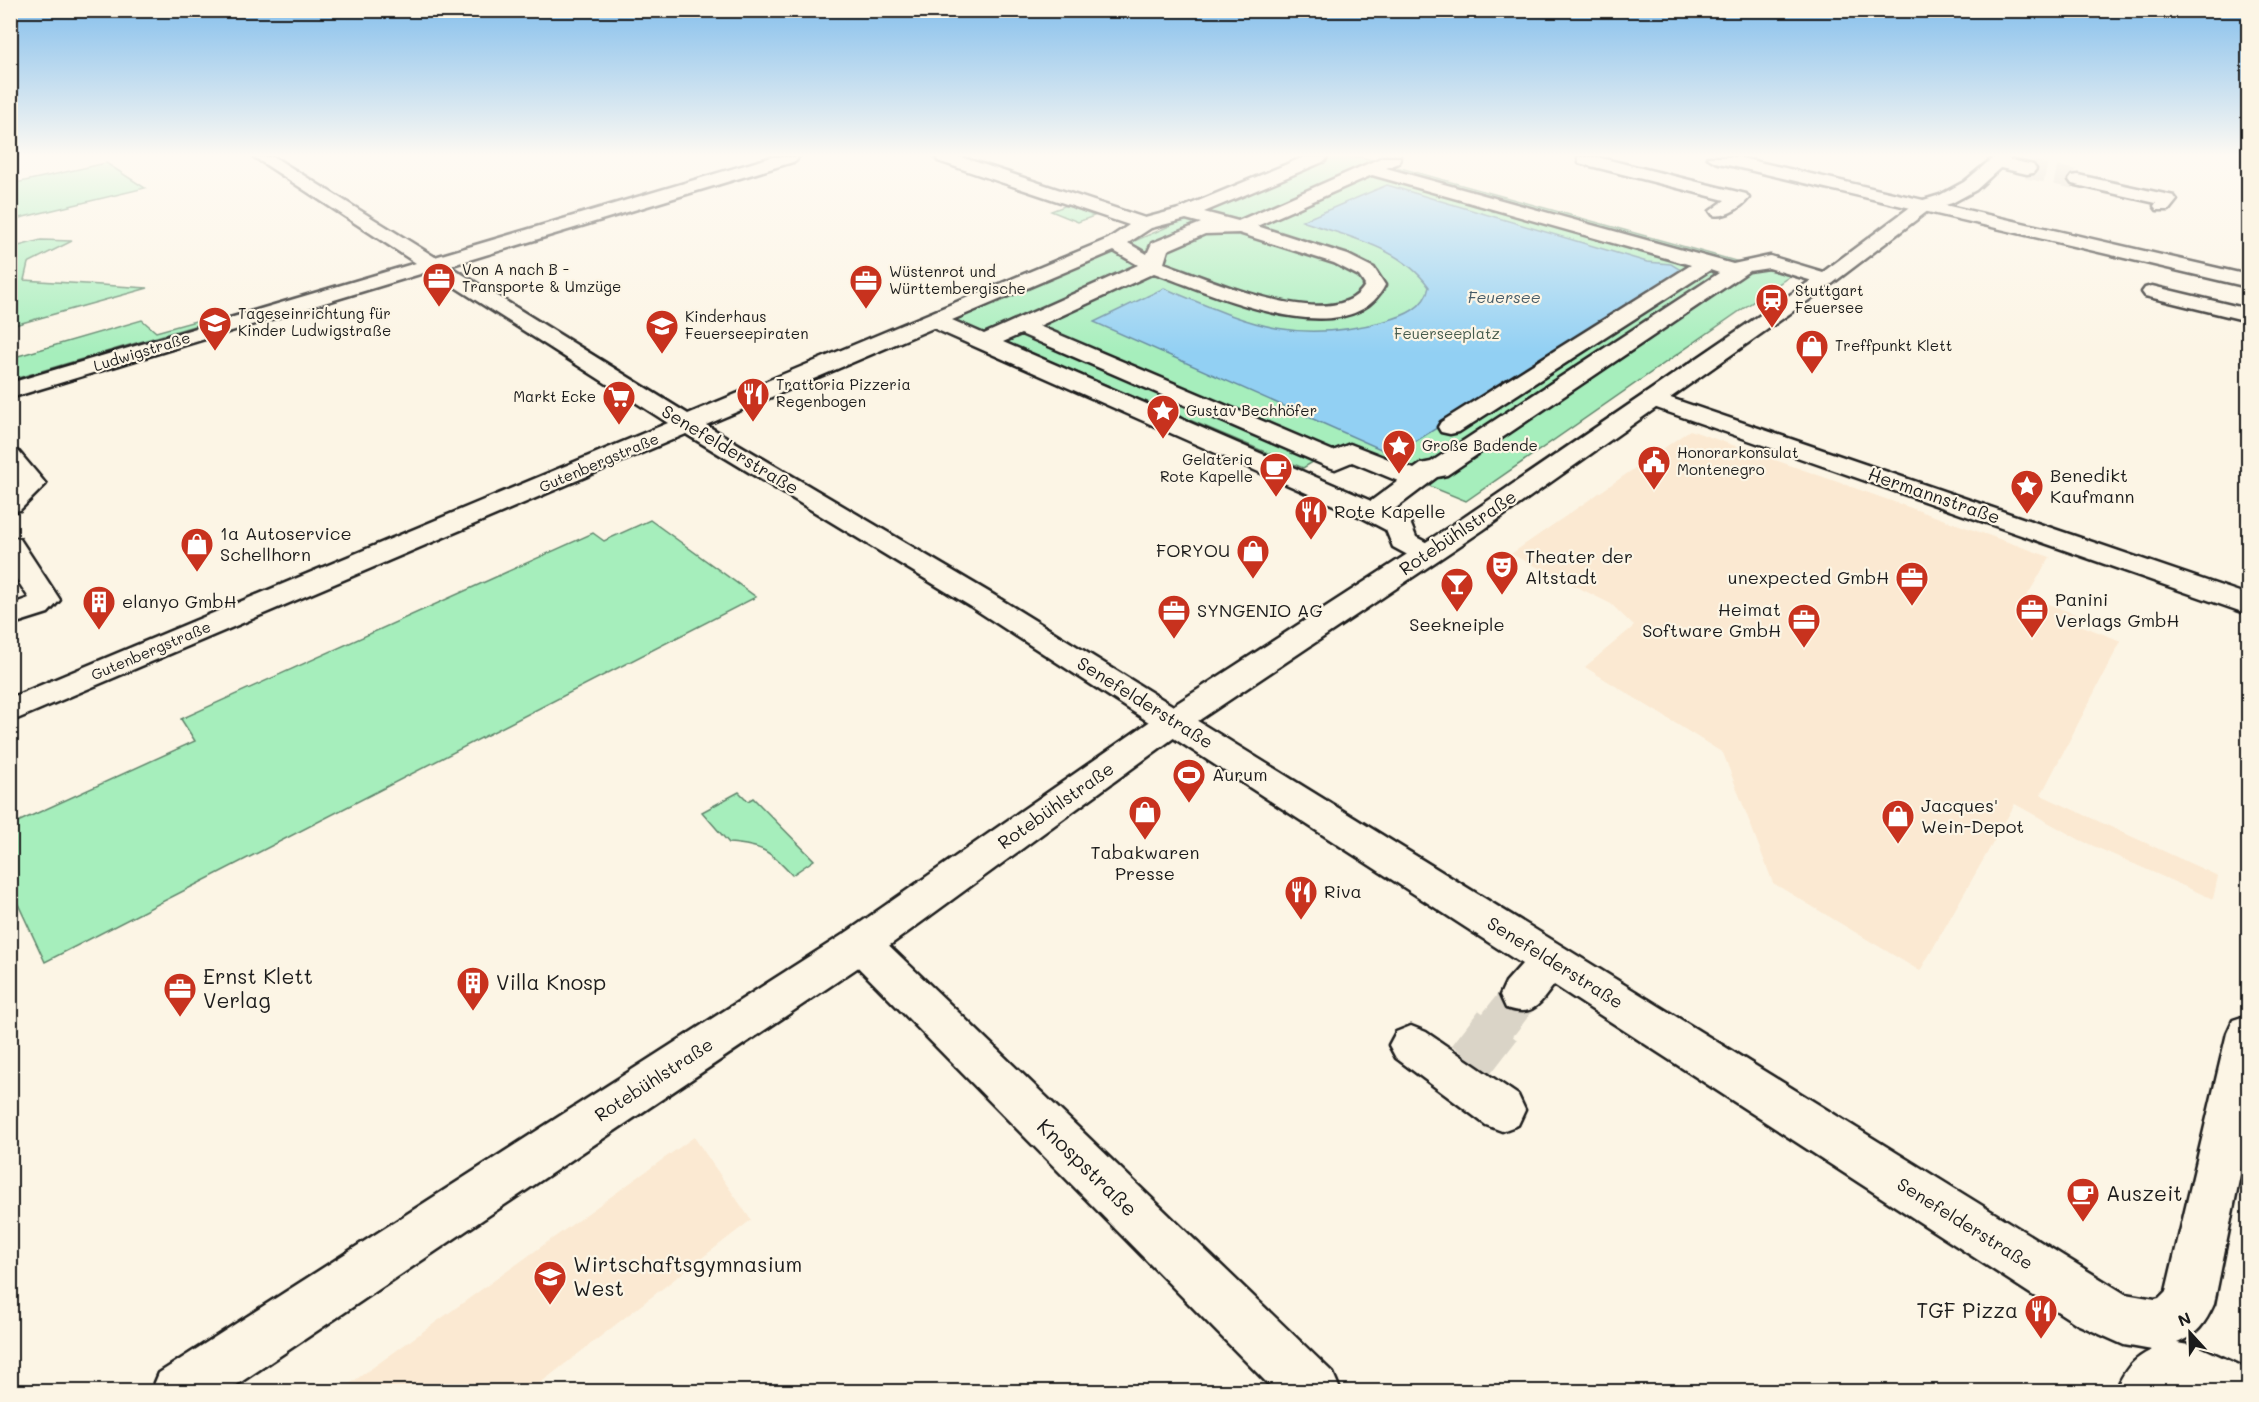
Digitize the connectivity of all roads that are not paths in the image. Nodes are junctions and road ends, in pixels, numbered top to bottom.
1 (365, 222) edge
2 (570, 222) edge
3 (1139, 222) edge
4 (1150, 222) edge
5 (1222, 222) edge
6 (1250, 222) edge
7 (1562, 222) edge
8 (1619, 222) edge
9 (1901, 222) edge
10 (1995, 222) edge
11 (1144, 224) junction
12 (1240, 227) junction
13 (1682, 240) dead end
14 (1115, 243) junction
15 (1707, 263) junction
16 (430, 264) junction
17 (2176, 264) junction
18 (1153, 266) junction
19 (1736, 271) junction
20 (1826, 279) junction
21 (2248, 281) edge
22 (2248, 315) edge
23 (933, 320) junction
24 (1021, 326) junction
25 (985, 342) junction
26 (10, 391) edge
27 (1653, 399) junction
28 (688, 425) junction
29 (1450, 427) dead end
30 (10, 456) edge
31 (1417, 480) junction
32 (10, 504) edge
33 (1373, 512) junction
34 (10, 545) edge
35 (1427, 554) junction
36 (2248, 605) edge
37 (10, 616) edge
38 (10, 711) edge
39 (1174, 721) junction
40 (861, 944) junction
41 (1550, 960) junction
42 (1521, 995) tunnel mouth
43 (2248, 1033) edge
44 (1411, 1045) dead end
45 (1502, 1110) dead end
46 (2148, 1325) junction
47 (2159, 1380) edge
48 (178, 1392) edge
49 (1314, 1392) edge
50 (2237, 1392) edge

1 - 16 street, Senefelderstraße
2 - 16 street, Ludwigstraße
3 - 11 street
4 - 11 street, Gutenbergstraße
5 - 12 street
6 - 12 street
7 - 15 street
8 - 13 street
9 - 20 street, Rotebühlstraße
10 - 17 street
11 - 14 street, Gutenbergstraße
12 - 18 street
12 - 18 street
14 - 18 street
14 - 23 street, Gutenbergstraße
15 - 19 street
15 - 29 street
16 - 26 street, Ludwigstraße
16 - 28 street, Senefelderstraße
17 - 21 street
17 - 22 street
18 - 24 street
19 - 20 street
19 - 31 street
20 - 27 street, Rotebühlstraße
23 - 25 street
23 - 28 street, Gutenbergstraße
24 - 25 street
24 - 31 street
25 - 33 street
27 - 35 street, Rotebühlstraße
27 - 36 street, Hermannstraße
28 - 38 street, Gutenbergstraße
28 - 39 street, Senefelderstraße
30 - 32 street
31 - 33 street
33 - 35 street
34 - 37 street
35 - 39 street, Rotebühlstraße
39 - 40 street, Rotebühlstraße
39 - 41 street, Senefelderstraße
40 - 48 street, Rotebühlstraße
40 - 49 street, Knospstraße
41 - 42 street
41 - 46 street, Senefelderstraße
43 - 46 street
44 - 45 street
46 - 47 street
47 - 50 street

